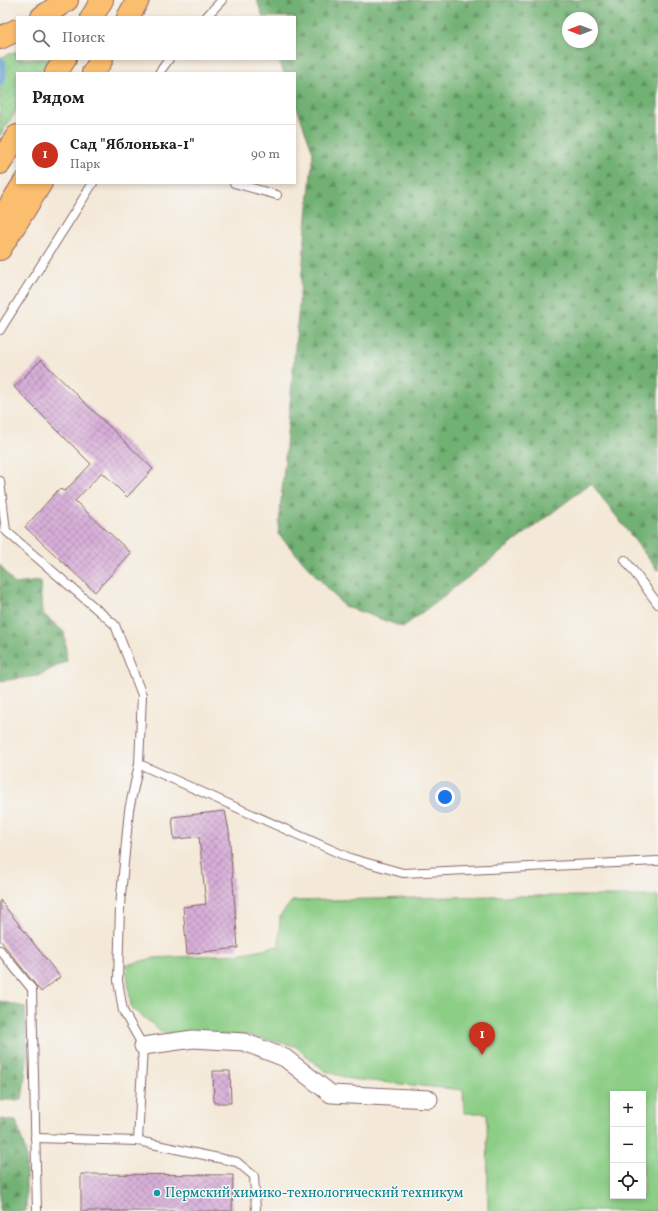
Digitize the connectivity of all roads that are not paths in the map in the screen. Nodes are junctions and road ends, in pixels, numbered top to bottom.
1 (67, 0) edge
2 (102, 0) edge
3 (139, 0) edge
4 (222, 0) edge
5 (43, 16) edge
6 (93, 16) edge
7 (130, 16) edge
8 (207, 16) edge
9 (16, 30) edge
10 (0, 38) edge
11 (64, 60) edge
12 (101, 60) edge
13 (109, 60) edge
14 (168, 60) edge
15 (57, 72) edge
16 (94, 72) edge
17 (103, 72) edge
18 (161, 72) edge
19 (16, 138) edge
20 (0, 163) edge
21 (23, 184) edge
22 (40, 184) edge
23 (92, 184) edge
24 (238, 184) edge
25 (277, 195) dead end
26 (0, 222) edge
27 (0, 249) edge
28 (0, 330) edge
29 (0, 481) edge
30 (625, 560) dead end
31 (658, 604) edge
32 (139, 764) junction
33 (658, 861) edge
34 (0, 950) edge
35 (143, 1046) junction
36 (429, 1099) dead end
37 (35, 1138) junction
38 (138, 1141) junction
39 (37, 1211) edge
40 (256, 1211) edge

1 - 5 main road
2 - 6 main road
3 - 7 main road
4 - 8 lane
9 - 10 main road
11 - 15 main road
12 - 16 main road
13 - 17 main road
14 - 18 lane
19 - 20 main road
21 - 26 main road
22 - 27 main road
23 - 28 lane
24 - 25 lane
29 - 32 lane
30 - 31 lane
32 - 33 lane
32 - 35 lane
34 - 37 lane
35 - 36 street
35 - 38 lane
37 - 38 lane
37 - 39 lane
38 - 40 lane

